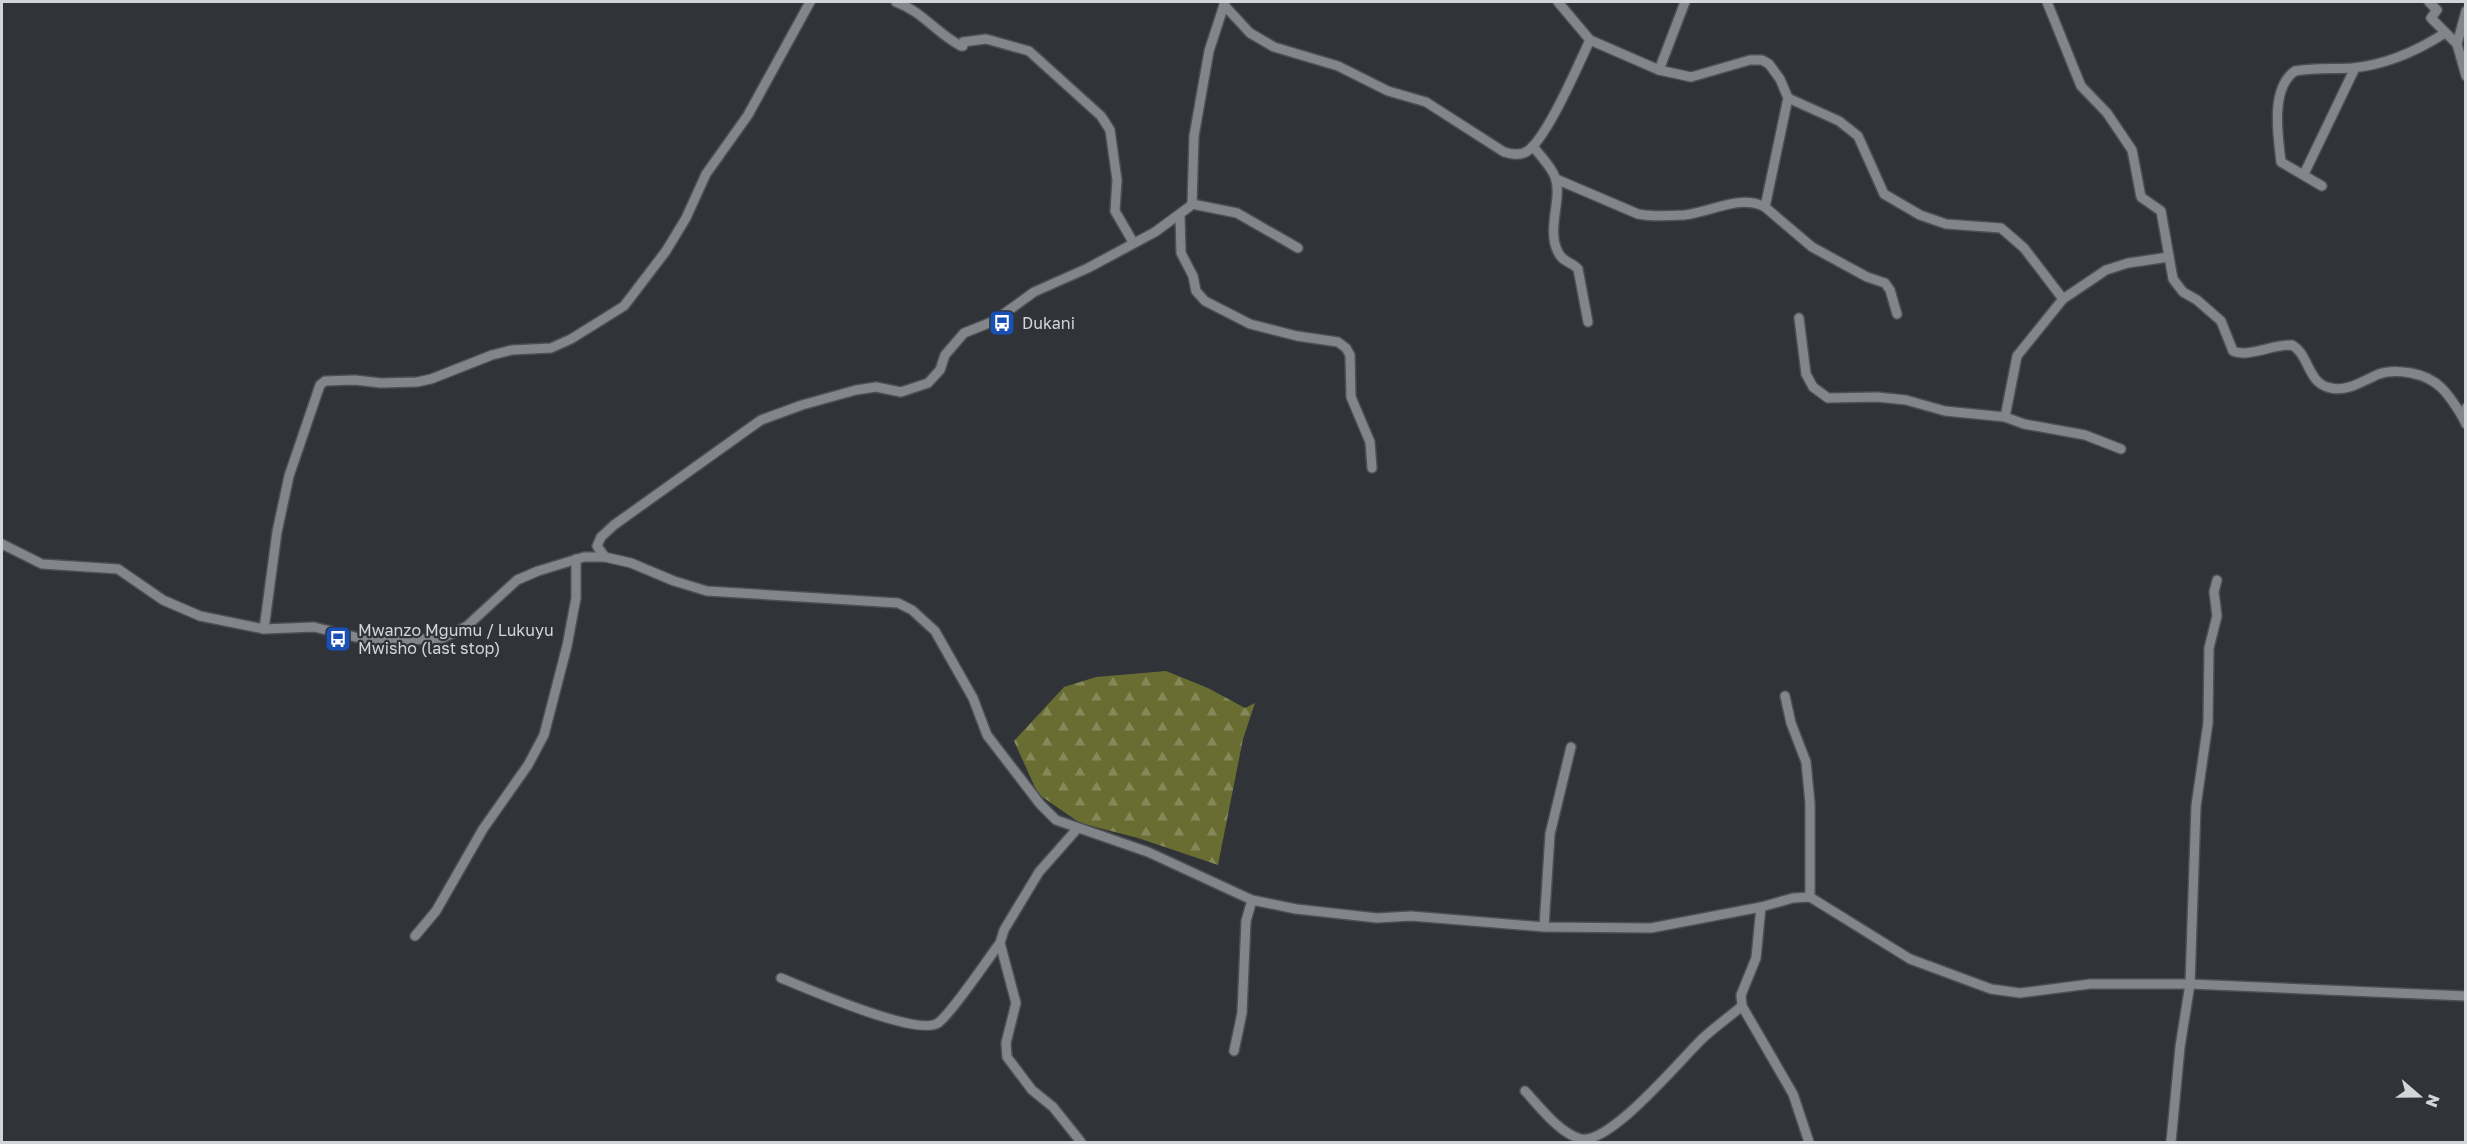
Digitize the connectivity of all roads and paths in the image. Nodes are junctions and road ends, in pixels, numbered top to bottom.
1 (810, 2) edge
2 (896, 2) edge
3 (1558, 2) edge
4 (1685, 2) edge
5 (2047, 2) edge
6 (2429, 2) edge
7 (1224, 3) edge
8 (2466, 11) edge
9 (2445, 33) junction
10 (1590, 39) junction
11 (2457, 44) junction
12 (2464, 67) edge
13 (2355, 68) junction
14 (1659, 69) junction
15 (2466, 76) edge
16 (1788, 98) junction
17 (1533, 146) junction
18 (2304, 174) junction
19 (1556, 179) junction
20 (2322, 186) dead end
21 (1192, 204) junction
22 (1765, 207) junction
23 (1180, 215) junction
24 (1133, 242) junction
25 (1298, 248) dead end
26 (2169, 257) junction
27 (2063, 299) junction
28 (1897, 314) dead end
29 (1799, 318) dead end
30 (1588, 322) dead end
31 (2464, 416) edge
32 (2005, 417) junction
33 (2121, 449) dead end
34 (1372, 468) dead end
35 (2, 544) edge
36 (605, 557) junction
37 (576, 559) junction
38 (2217, 579) dead end
39 (264, 629) junction
40 (1785, 696) dead end
41 (1571, 747) dead end
42 (1077, 829) junction
43 (1810, 897) junction
44 (1252, 900) junction
45 (1761, 908) junction
46 (1544, 927) junction
47 (415, 936) dead end
48 (1000, 943) junction
49 (781, 978) dead end
50 (2190, 984) junction
51 (2466, 996) edge
52 (1742, 1006) junction
53 (1234, 1051) dead end
54 (1525, 1091) dead end
55 (1081, 1143) edge
56 (1809, 1143) edge
57 (2171, 1143) edge

1 - 39 street
2 - 24 street
3 - 10 street
4 - 14 street
5 - 26 street
6 - 9 street
7 - 17 street
7 - 21 street
8 - 11 street
9 - 11 street
9 - 13 street
10 - 14 street
10 - 17 street
11 - 12 street
12 - 15 street
13 - 18 street
13 - 18 street
14 - 16 street
16 - 22 street
16 - 27 street
17 - 19 street
18 - 20 street
19 - 22 street
19 - 30 street
21 - 23 street
21 - 25 street
22 - 28 street
23 - 24 street
23 - 34 street
24 - 36 street
26 - 27 street
26 - 31 street
27 - 32 street
29 - 32 street
32 - 33 street
35 - 39 street
36 - 37 street
36 - 42 street
37 - 39 street
37 - 47 street
38 - 50 street
40 - 43 street
41 - 46 street
42 - 44 street
42 - 48 street
43 - 45 street
43 - 50 street
44 - 46 street
44 - 53 street
45 - 46 street
45 - 52 street
48 - 49 street
48 - 55 street
50 - 51 street
50 - 57 street
52 - 54 street
52 - 56 street

